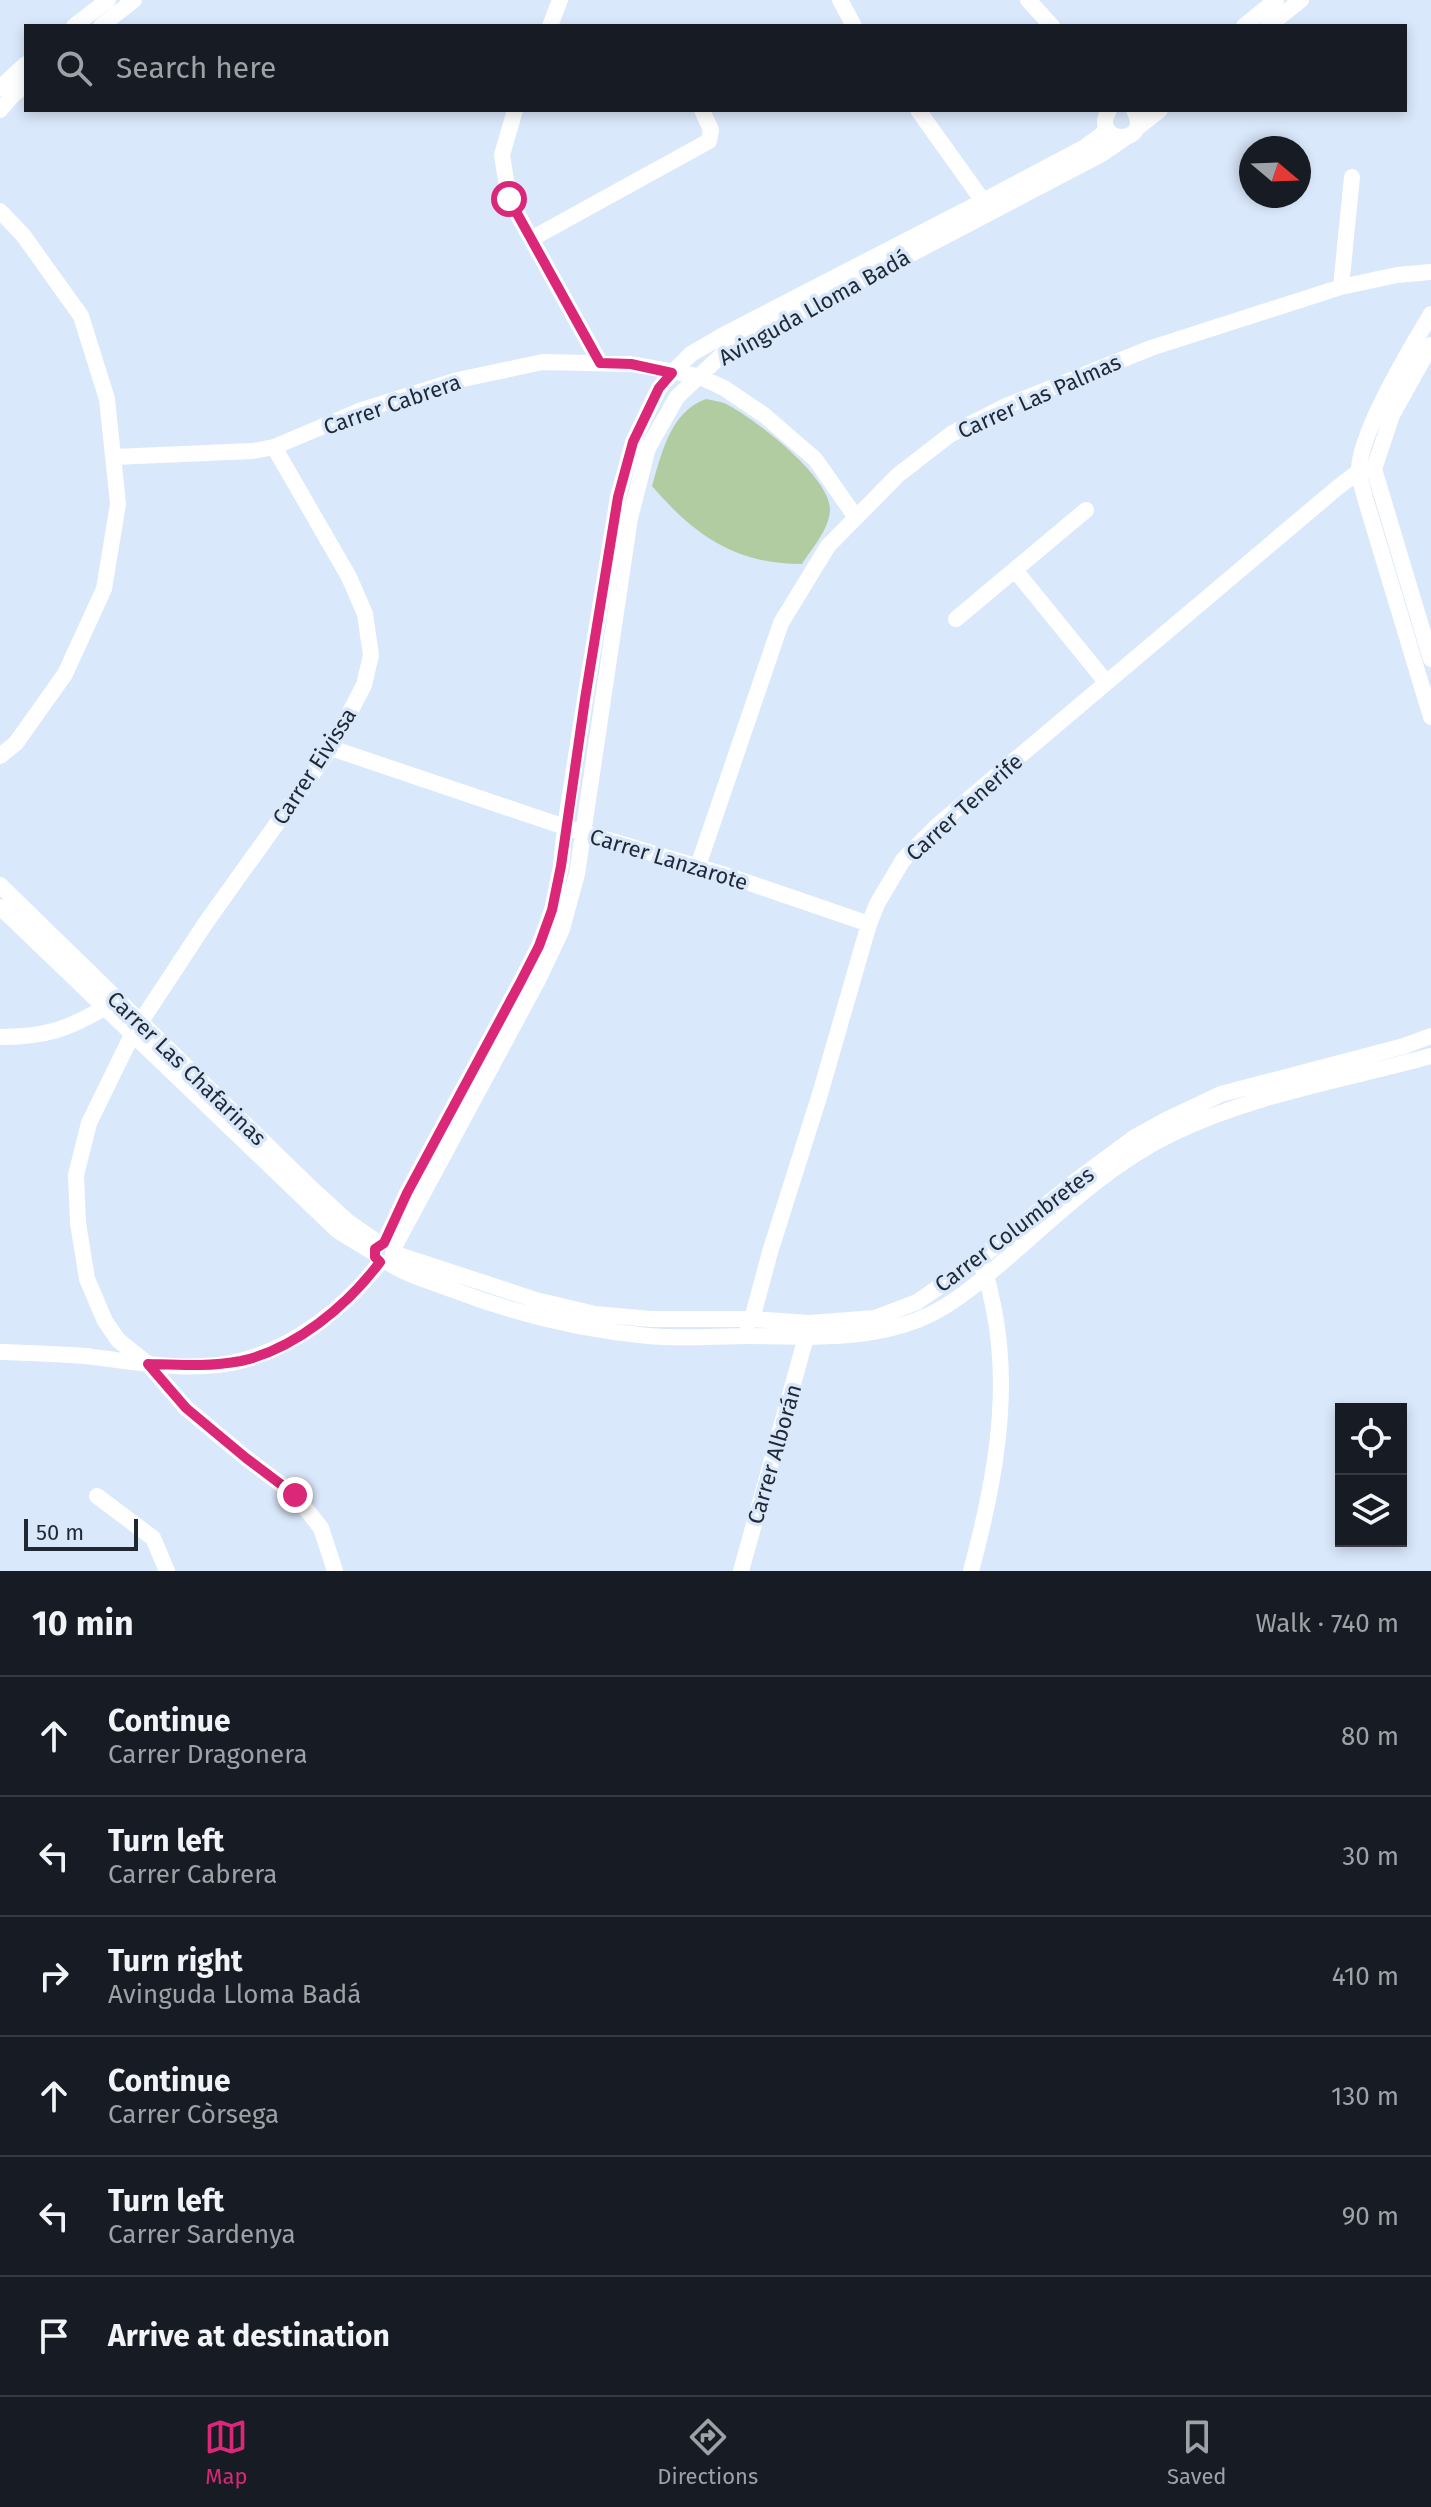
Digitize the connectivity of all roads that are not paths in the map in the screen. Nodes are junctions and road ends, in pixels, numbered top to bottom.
1 (108, 0) edge
2 (134, 0) edge
3 (560, 0) edge
4 (840, 0) edge
5 (1028, 0) edge
6 (1276, 0) edge
7 (1301, 0) edge
8 (77, 24) edge
9 (104, 24) edge
10 (551, 24) edge
11 (853, 24) edge
12 (1050, 24) edge
13 (1246, 24) edge
14 (1271, 24) edge
15 (24, 66) edge
16 (24, 87) edge
17 (0, 88) edge
18 (0, 110) edge
19 (514, 112) edge
20 (703, 112) edge
21 (919, 112) edge
22 (1135, 112) edge
23 (1157, 112) edge
24 (1107, 116) edge
25 (1131, 133) junction
26 (1352, 177) dead end
27 (983, 201) junction
28 (0, 211) edge
29 (531, 239) junction
30 (1431, 272) edge
31 (1341, 287) junction
32 (1431, 314) edge
33 (1431, 345) edge
34 (600, 363) junction
35 (672, 373) junction
36 (698, 376) junction
37 (274, 447) junction
38 (114, 457) junction
39 (1366, 470) junction
40 (1086, 510) dead end
41 (855, 516) junction
42 (1015, 570) junction
43 (956, 619) dead end
44 (1431, 659) edge
45 (1106, 682) junction
46 (1431, 717) edge
47 (331, 748) junction
48 (0, 756) edge
49 (565, 827) junction
50 (583, 833) junction
51 (698, 866) junction
52 (0, 885) edge
53 (0, 907) edge
54 (869, 924) junction
55 (104, 1008) junction
56 (136, 1028) junction
57 (1431, 1036) edge
58 (0, 1037) edge
59 (1431, 1056) edge
60 (384, 1252) junction
61 (978, 1260) junction
62 (987, 1276) junction
63 (752, 1319) junction
64 (808, 1330) junction
65 (736, 1336) junction
66 (0, 1352) edge
67 (148, 1364) junction
68 (97, 1496) dead end
69 (167, 1571) edge
70 (335, 1571) edge
71 (741, 1571) edge
72 (971, 1571) edge

1 - 8 street
2 - 9 street
3 - 10 street
4 - 11 street
5 - 12 street
6 - 13 street
7 - 14 street
15 - 17 street
16 - 18 street
19 - 29 street
20 - 29 street
21 - 27 street
22 - 25 street
23 - 25 street, Avinguda Lloma Badá
24 - 25 street
24 - 27 street, Avinguda Lloma Badá
25 - 36 street, Avinguda Lloma Badá
26 - 31 street
27 - 35 street, Avinguda Lloma Badá
28 - 38 street
29 - 34 street
30 - 31 street, Carrer Las Palmas
31 - 41 street, Carrer Las Palmas
32 - 39 street
33 - 39 street
34 - 35 street, Carrer Cabrera
34 - 37 street, Carrer Cabrera
35 - 36 street, Carrer Cabrera
35 - 49 street, Avinguda Lloma Badá
36 - 41 street
36 - 50 street, Avinguda Lloma Badá
37 - 38 street, Carrer Cabrera
37 - 47 street, Carrer Eivissa
38 - 48 street
39 - 44 street
39 - 45 street, Carrer Tenerife
39 - 46 street
40 - 42 street
41 - 51 street, Carrer Las Palmas
42 - 43 street
42 - 45 street
45 - 54 street, Carrer Tenerife
47 - 49 street, Carrer Lanzarote
47 - 56 street, Carrer Eivissa
49 - 50 street, Carrer Lanzarote
49 - 60 street, Avinguda Lloma Badá
50 - 51 street, Carrer Lanzarote
50 - 60 street, Avinguda Lloma Badá
51 - 54 street, Carrer Lanzarote
52 - 56 street, Carrer Las Chafarinas
53 - 55 street, Carrer Las Chafarinas
54 - 63 street, Carrer Tenerife
55 - 56 street, Carrer Las Chafarinas
55 - 58 street
56 - 60 street, Carrer Las Chafarinas
56 - 67 street, Carrer Eivissa
57 - 61 street, Carrer Columbretes
59 - 62 street, Carrer Columbretes
60 - 63 street, Carrer Columbretes
60 - 65 street, Carrer Columbretes
60 - 67 street
61 - 62 street
61 - 64 street, Carrer Columbretes
62 - 64 street, Carrer Columbretes
62 - 72 street, Carrer Columbretes
63 - 64 street, Carrer Columbretes
63 - 65 street
64 - 65 street, Carrer Columbretes
64 - 71 street, Carrer Alborán
66 - 67 street
67 - 70 street, Carrer Eivissa
68 - 69 street

